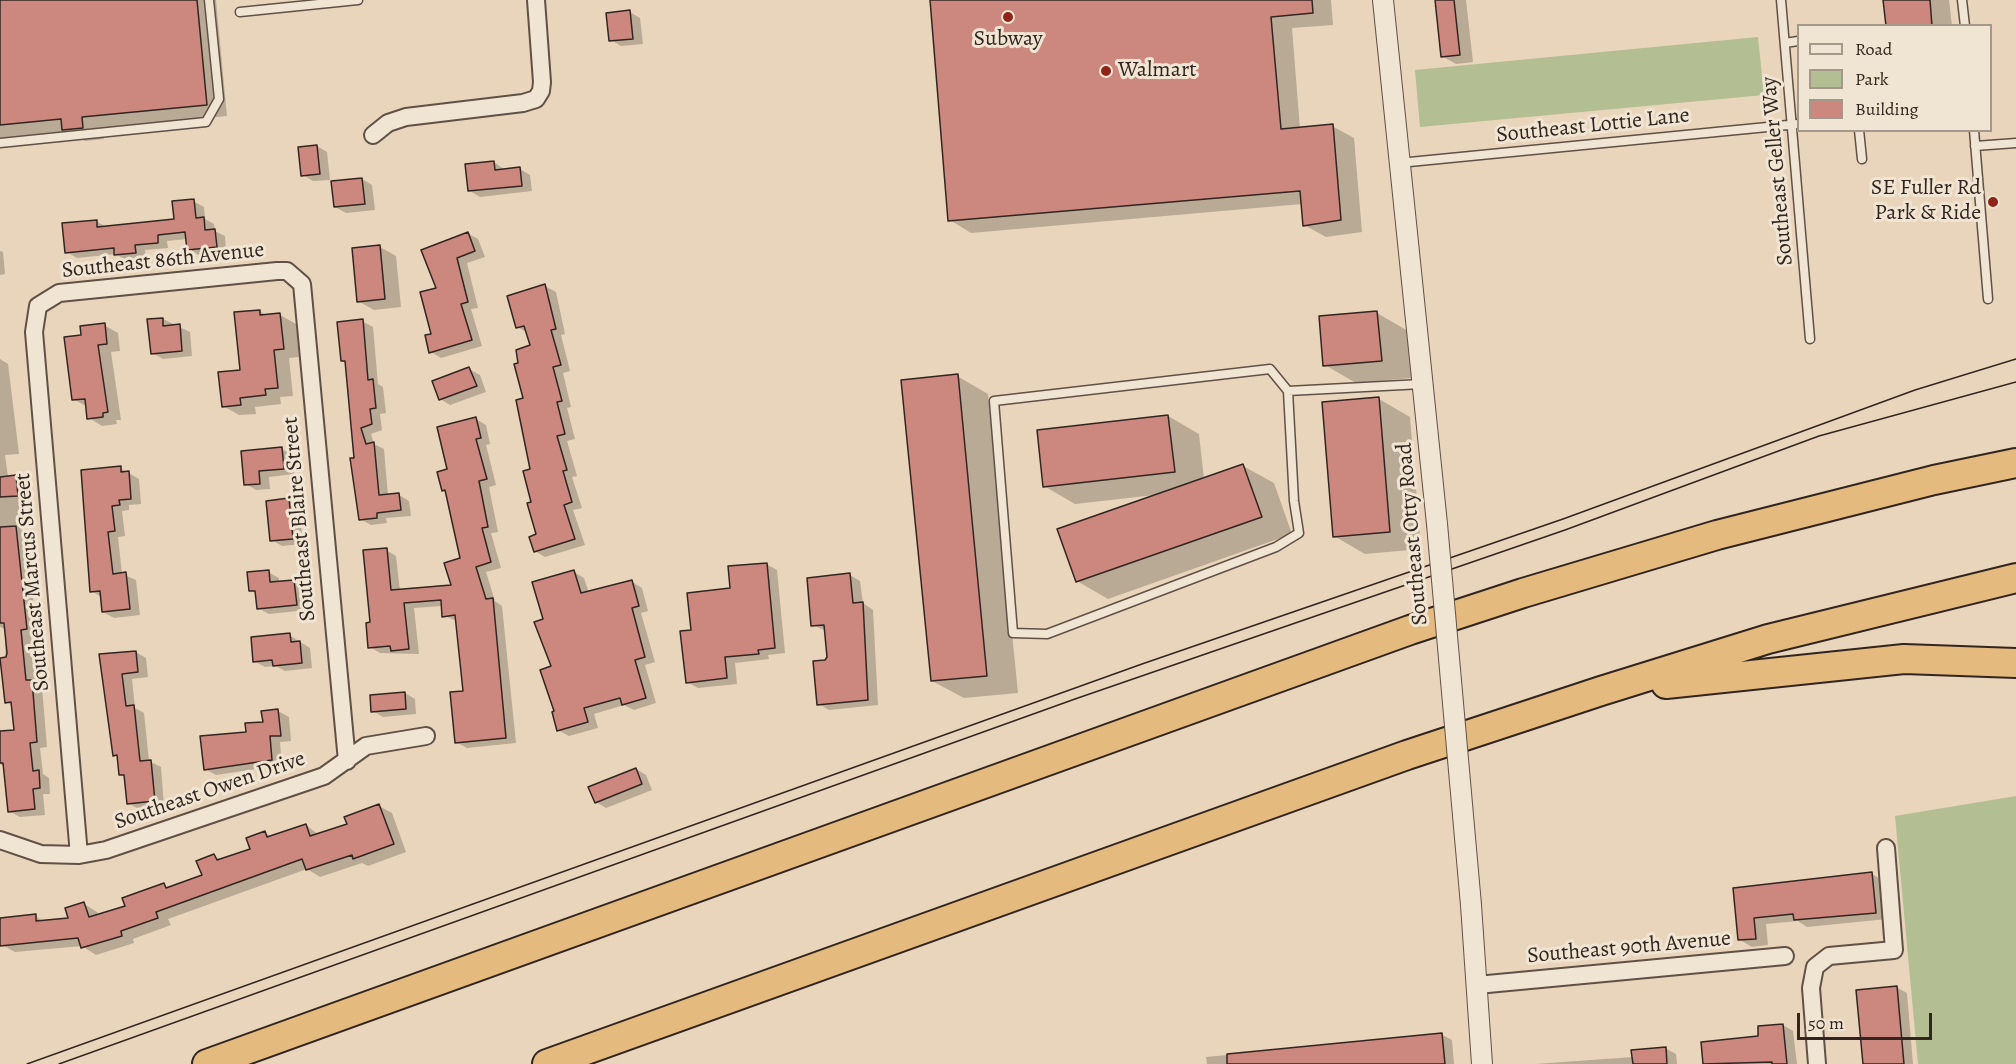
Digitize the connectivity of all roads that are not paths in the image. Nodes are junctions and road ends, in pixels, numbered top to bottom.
1 (210, 0) edge
2 (358, 0) edge
3 (536, 0) edge
4 (1383, 0) edge
5 (1781, 0) edge
6 (1962, 0) edge
7 (240, 12) dead end
8 (1965, 24) edge
9 (1797, 42) edge
10 (1785, 43) junction
11 (1795, 125) edge
12 (1859, 132) edge
13 (1974, 132) edge
14 (373, 135) dead end
15 (2016, 142) edge
16 (0, 143) edge
17 (1976, 146) junction
18 (1862, 159) dead end
19 (1399, 163) junction
20 (296, 276) joint
21 (1989, 299) dead end
22 (38, 306) joint
23 (1810, 339) dead end
24 (1423, 384) junction
25 (1288, 392) junction
26 (2016, 455) edge
27 (2016, 463) edge
28 (1934, 480) junction
29 (2016, 578) edge
30 (2016, 663) edge
31 (1601, 691) junction
32 (426, 736) dead end
33 (346, 761) junction
34 (0, 840) edge
35 (1886, 848) dead end
36 (80, 855) junction
37 (1785, 956) dead end
38 (1477, 985) junction
39 (207, 1064) edge
40 (547, 1064) edge
41 (1482, 1064) edge
42 (1817, 1064) edge

1 - 16 lane
2 - 7 lane
3 - 14 street
4 - 19 street, Southeast Otty Road
5 - 10 lane, Southeast Geller Way
6 - 8 lane
9 - 10 lane
10 - 11 lane, Southeast Geller Way
11 - 19 lane, Southeast Lottie Lane
11 - 23 lane, Southeast Geller Way
12 - 18 lane
13 - 17 lane
15 - 17 lane
17 - 21 lane
19 - 24 street, Southeast Otty Road
20 - 22 street, Southeast 86th Avenue
20 - 33 street, Southeast Blaire Street
22 - 36 street, Southeast Marcus Street
24 - 25 lane
24 - 38 street, Southeast Otty Road, bridge
25 - 25 lane
26 - 28 highway
27 - 28 highway
28 - 39 highway
29 - 31 highway
30 - 31 highway
31 - 40 highway
32 - 33 street, Southeast Owen Drive
33 - 36 street, Southeast Owen Drive
34 - 36 street, Southeast Owen Drive
35 - 42 street
37 - 38 street, Southeast 90th Avenue
38 - 41 street, Southeast Otty Road

